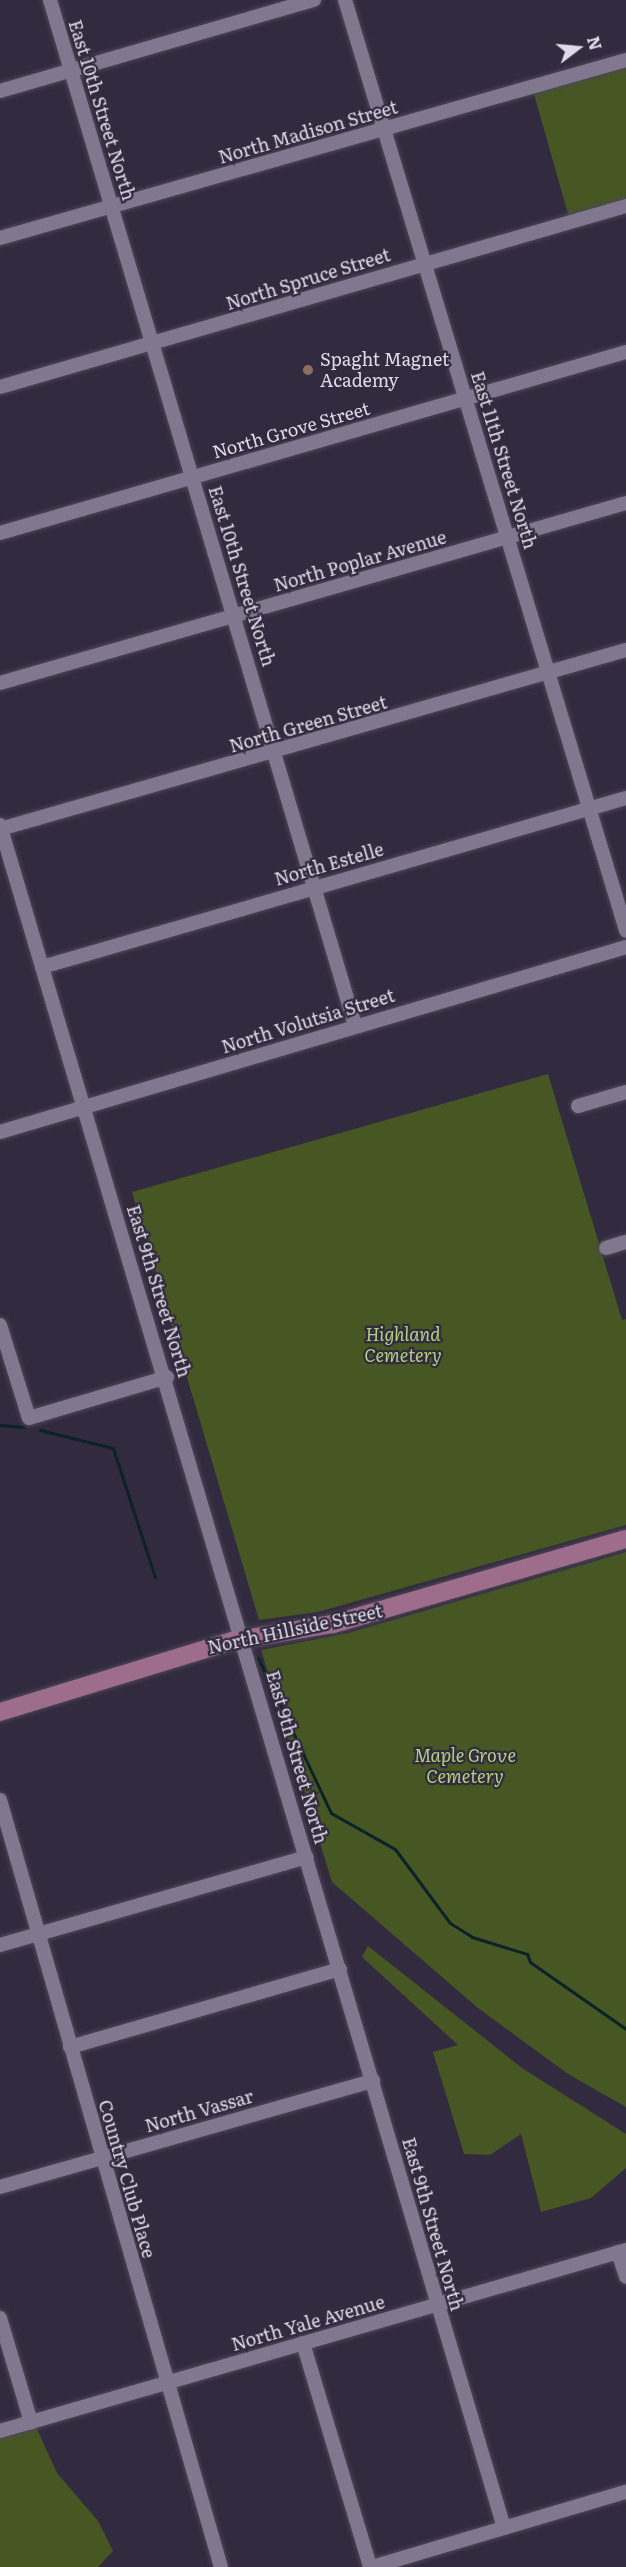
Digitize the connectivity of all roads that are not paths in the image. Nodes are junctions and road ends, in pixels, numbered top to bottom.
1 (50, 0) edge
2 (314, 0) edge
3 (345, 0) edge
4 (626, 60) edge
5 (71, 71) junction
6 (0, 92) edge
7 (384, 129) junction
8 (626, 206) edge
9 (112, 207) junction
10 (0, 238) edge
11 (425, 262) junction
12 (153, 343) junction
13 (626, 352) edge
14 (0, 387) edge
15 (466, 398) junction
16 (194, 476) junction
17 (626, 503) edge
18 (0, 532) edge
19 (509, 537) junction
20 (235, 615) junction
21 (626, 650) edge
22 (549, 672) junction
23 (0, 683) edge
24 (275, 752) junction
25 (626, 798) edge
26 (590, 808) junction
27 (0, 828) edge
28 (315, 887) junction
29 (626, 930) edge
30 (626, 947) edge
31 (42, 967) junction
32 (355, 1025) junction
33 (626, 1092) edge
34 (578, 1106) dead end
35 (85, 1108) junction
36 (0, 1132) edge
37 (626, 1242) edge
38 (606, 1248) dead end
39 (0, 1325) edge
40 (167, 1377) junction
41 (626, 1539) edge
42 (243, 1638) junction
43 (0, 1712) edge
44 (0, 1800) edge
45 (308, 1857) junction
46 (38, 1934) junction
47 (0, 1945) edge
48 (340, 1969) junction
49 (70, 2047) junction
50 (373, 2081) junction
51 (102, 2157) junction
52 (0, 2187) edge
53 (622, 2251) edge
54 (626, 2277) edge
55 (437, 2304) junction
56 (0, 2318) edge
57 (303, 2343) junction
58 (168, 2383) junction
59 (31, 2422) junction
60 (0, 2431) edge
61 (626, 2492) edge
62 (504, 2528) junction
63 (221, 2567) edge
64 (371, 2567) edge

1 - 5 street, East 10th Street North
2 - 5 street
3 - 7 street, East 11th Street North
4 - 7 street, North Madison Street
5 - 6 street
5 - 9 street, East 10th Street North
7 - 9 street, North Madison Street
7 - 11 street, East 11th Street North
8 - 11 street, North Spruce Street
9 - 10 street, North Madison Street
9 - 12 street, East 10th Street North
11 - 12 street, North Spruce Street
11 - 15 street, East 11th Street North
12 - 14 street, North Spruce Street
12 - 16 street, East 10th Street North
13 - 15 street, North Grove Street
15 - 16 street, North Grove Street
15 - 19 street, East 11th Street North
16 - 18 street, North Grove Street
16 - 20 street, East 10th Street North
17 - 19 street, North Poplar Avenue
19 - 20 street, North Poplar Avenue
19 - 22 street, East 11th Street North
20 - 23 street, North Poplar Avenue
20 - 24 street, East 10th Street North
21 - 22 street, North Green Street
22 - 24 street, North Green Street
22 - 26 street, East 11th Street North
24 - 27 street, North Green Street
24 - 28 street, East 10th Street North
25 - 26 street, North Estelle
26 - 28 street, North Estelle
26 - 29 street, East 11th Street North
27 - 31 street, East 9th Street North
28 - 31 street, North Estelle
28 - 32 street, East 10th Street North
30 - 32 street, North Volutsia Street
31 - 35 street, East 9th Street North
32 - 35 street, North Volutsia Street
33 - 34 street
35 - 36 street, North Volutsia Street
35 - 40 street, East 9th Street North
37 - 38 street
39 - 40 street
40 - 42 street, East 9th Street North
41 - 42 main road, North Hillside Street
42 - 43 main road, North Hillside Street
42 - 45 street, East 9th Street North
44 - 46 street, Country Club Place
45 - 46 street
45 - 48 street, East 9th Street North
46 - 47 street
46 - 49 street, Country Club Place
48 - 49 street
48 - 50 street, East 9th Street North
49 - 51 street, Country Club Place
50 - 51 street, North Vassar
50 - 55 street, East 9th Street North
51 - 52 street, North Vassar
51 - 58 street, Country Club Place
53 - 54 street
53 - 55 street, North Yale Avenue
55 - 57 street, North Yale Avenue
55 - 62 street, East 9th Street North
56 - 59 street
57 - 58 street, North Yale Avenue
57 - 64 street
58 - 59 street, North Yale Avenue
58 - 63 street, Country Club Place
59 - 60 street, North Yale Avenue
61 - 62 street
62 - 64 street

